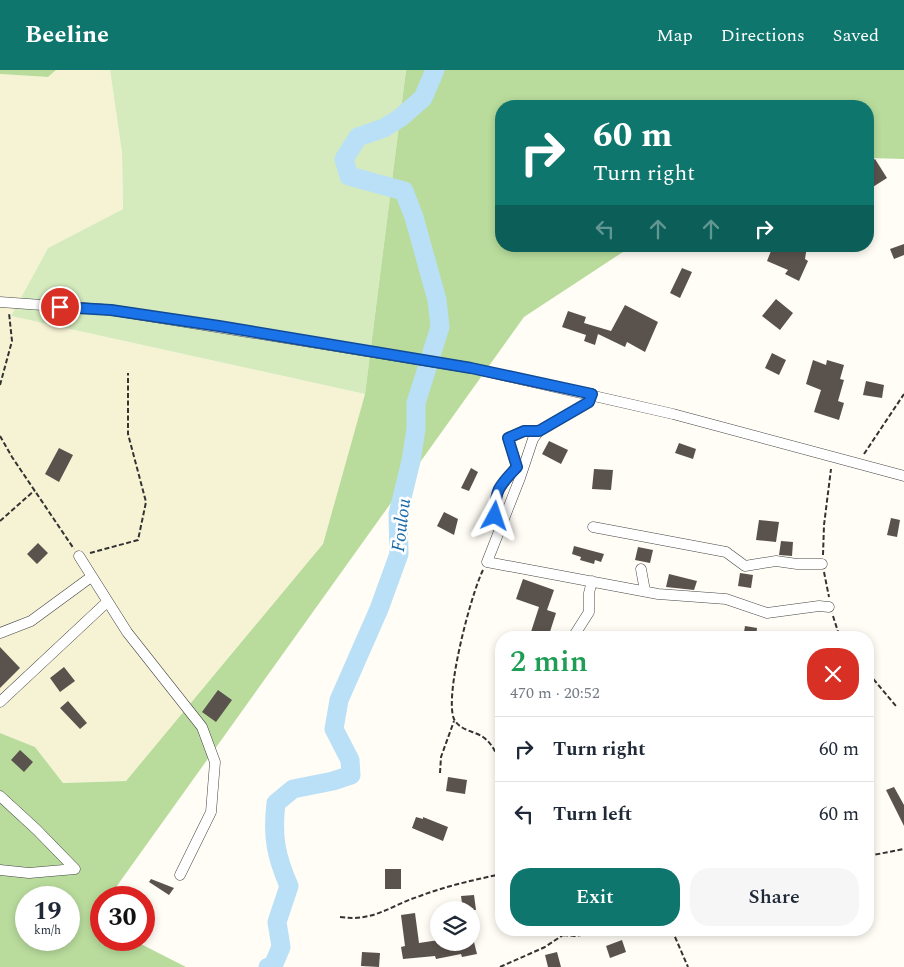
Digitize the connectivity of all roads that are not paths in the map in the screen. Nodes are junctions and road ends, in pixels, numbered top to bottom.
1 (4, 303) edge
2 (592, 394) junction
3 (539, 431) junction
4 (904, 476) edge
5 (593, 527) dead end
6 (500, 530) junction
7 (79, 556) road end
8 (822, 564) road end
9 (641, 569) dead end
10 (91, 577) junction
11 (592, 581) junction
12 (645, 591) junction
13 (107, 602) junction
14 (829, 607) road end
15 (577, 631) edge
16 (0, 633) edge
17 (0, 702) edge
18 (0, 796) edge
19 (0, 870) edge
20 (180, 875) dead end

1 - 2 street
2 - 3 street
2 - 4 street
3 - 6 street
3 - 6 street
5 - 8 street
6 - 11 street
7 - 10 street
9 - 12 street
10 - 13 street
10 - 16 street
11 - 12 street
11 - 15 street
12 - 14 street
13 - 17 street
13 - 20 street
18 - 19 street

